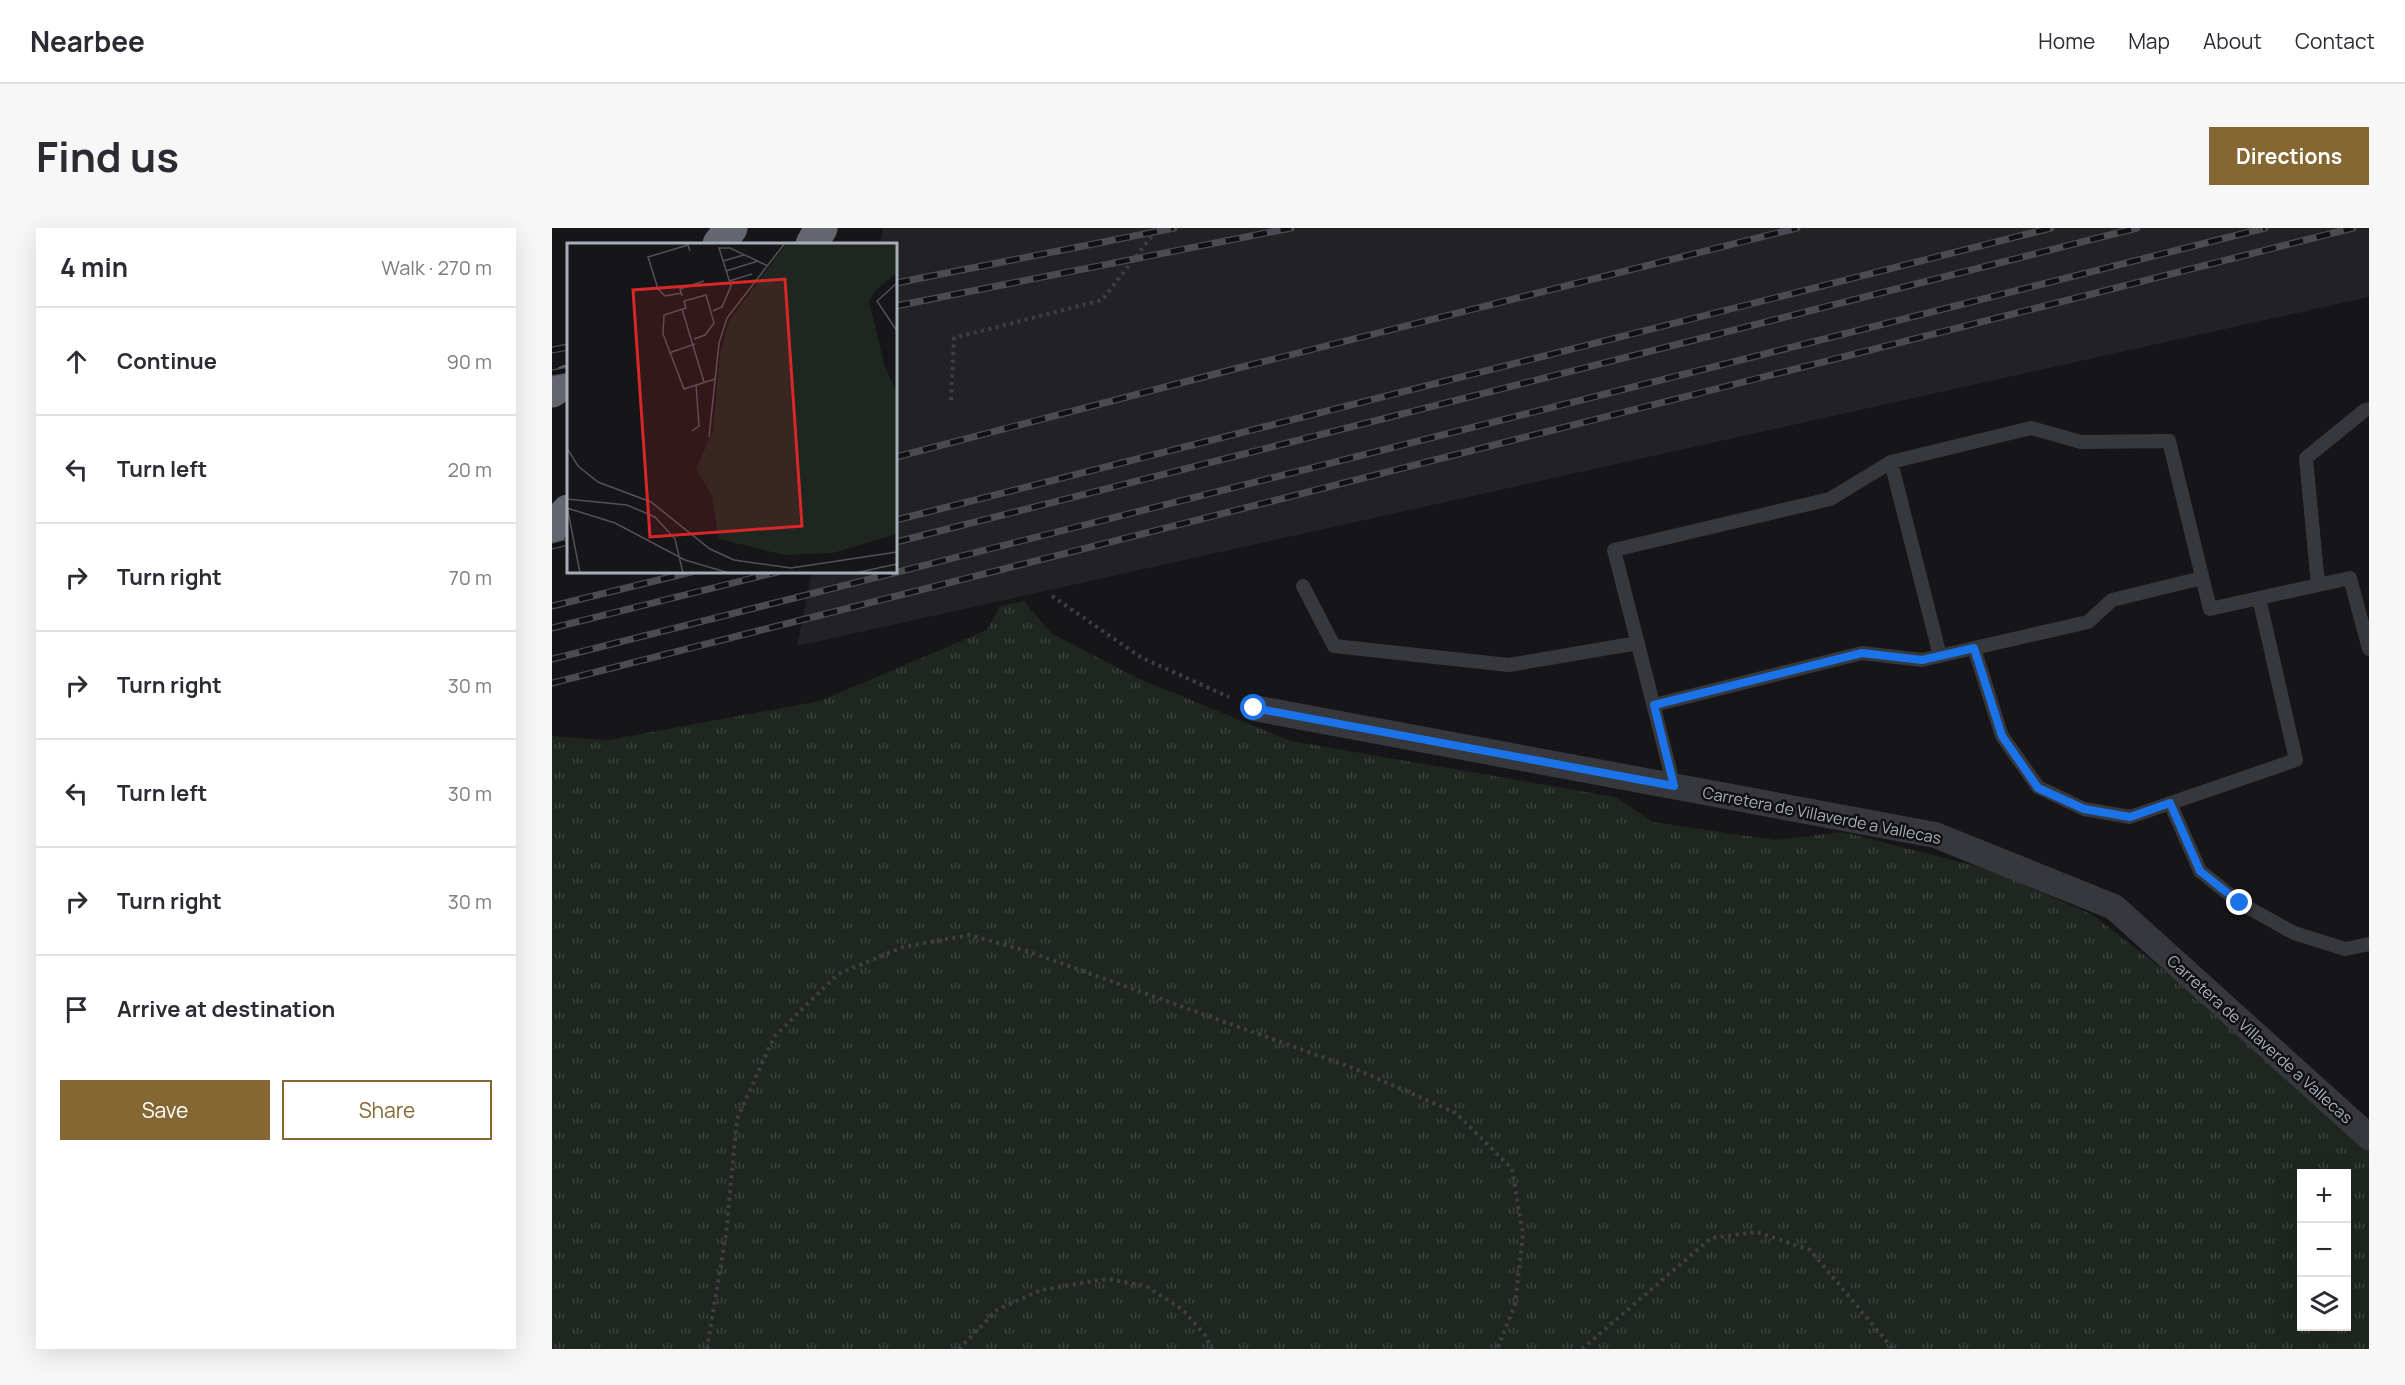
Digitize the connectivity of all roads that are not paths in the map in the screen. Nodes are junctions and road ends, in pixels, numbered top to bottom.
1 (731, 228) edge
2 (820, 228) edge
3 (720, 243) edge
4 (812, 243) edge
5 (567, 382) edge
6 (552, 391) edge
7 (2369, 409) edge
8 (1891, 462) junction
9 (567, 512) edge
10 (552, 528) edge
11 (2202, 578) junction
12 (2318, 585) junction
13 (1303, 586) dead end
14 (2259, 598) junction
15 (1638, 643) junction
16 (1974, 648) junction
17 (2369, 649) edge
18 (1940, 656) junction
19 (1654, 705) junction
20 (1254, 708) road end
21 (1674, 786) junction
22 (2170, 803) junction
23 (2369, 944) edge
24 (2369, 1137) edge

1 - 3 highway
2 - 4 highway
5 - 6 highway
7 - 12 lane
8 - 11 lane
8 - 15 lane
8 - 18 lane
9 - 10 highway
11 - 14 lane
11 - 16 lane
12 - 14 lane
12 - 17 lane
13 - 15 lane
14 - 22 lane
15 - 19 lane
16 - 18 lane
16 - 22 lane
18 - 19 lane
19 - 21 lane
20 - 21 street, Carretera de Villaverde a Vallecas
21 - 24 street, Carretera de Villaverde a Vallecas
22 - 23 lane

